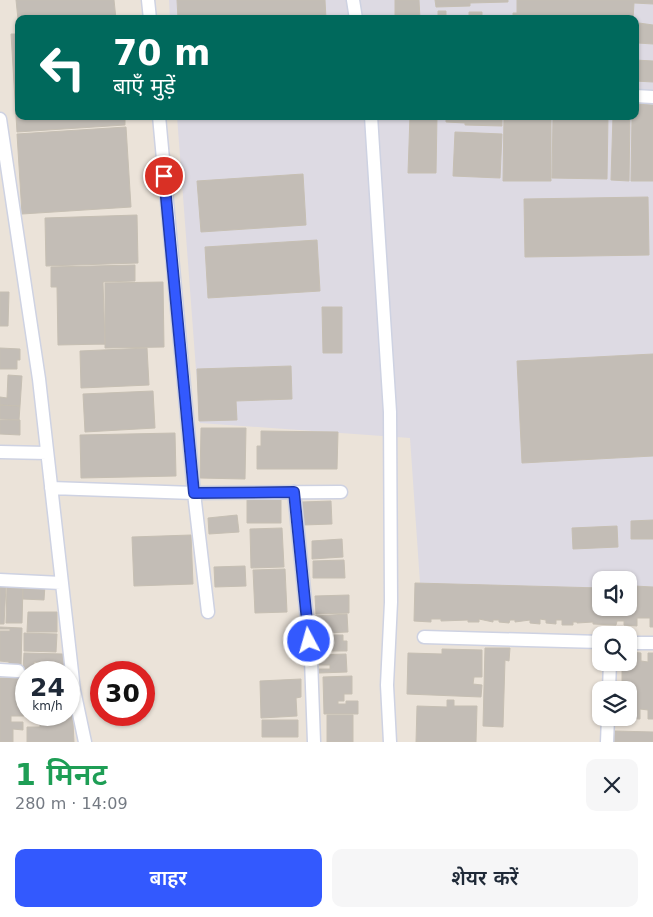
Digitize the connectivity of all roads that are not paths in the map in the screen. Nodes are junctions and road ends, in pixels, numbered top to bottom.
1 (148, 0) edge
2 (353, 0) edge
3 (150, 15) edge
4 (355, 15) edge
5 (639, 96) edge
6 (653, 96) edge
7 (0, 119) edge
8 (159, 120) edge
9 (371, 120) edge
10 (6, 201) edge
11 (0, 452) edge
12 (48, 453) junction
13 (51, 488) junction
14 (294, 492) junction
15 (341, 492) dead end
16 (194, 493) junction
17 (0, 580) edge
18 (61, 583) junction
19 (208, 612) dead end
20 (424, 637) dead end
21 (592, 642) edge
22 (637, 643) edge
23 (653, 643) edge
24 (0, 670) edge
25 (15, 671) edge
26 (608, 726) edge
27 (85, 742) edge
28 (314, 742) edge
29 (390, 742) edge
30 (607, 742) edge

1 - 3 street
2 - 4 street
5 - 6 street
7 - 10 street
8 - 16 street
9 - 29 street
10 - 12 street
11 - 12 street
12 - 13 street
13 - 16 street
13 - 18 street
14 - 15 street
14 - 16 street
14 - 28 street
16 - 19 street
17 - 18 street
18 - 27 street
20 - 21 street
22 - 23 street
24 - 25 street
26 - 30 street

